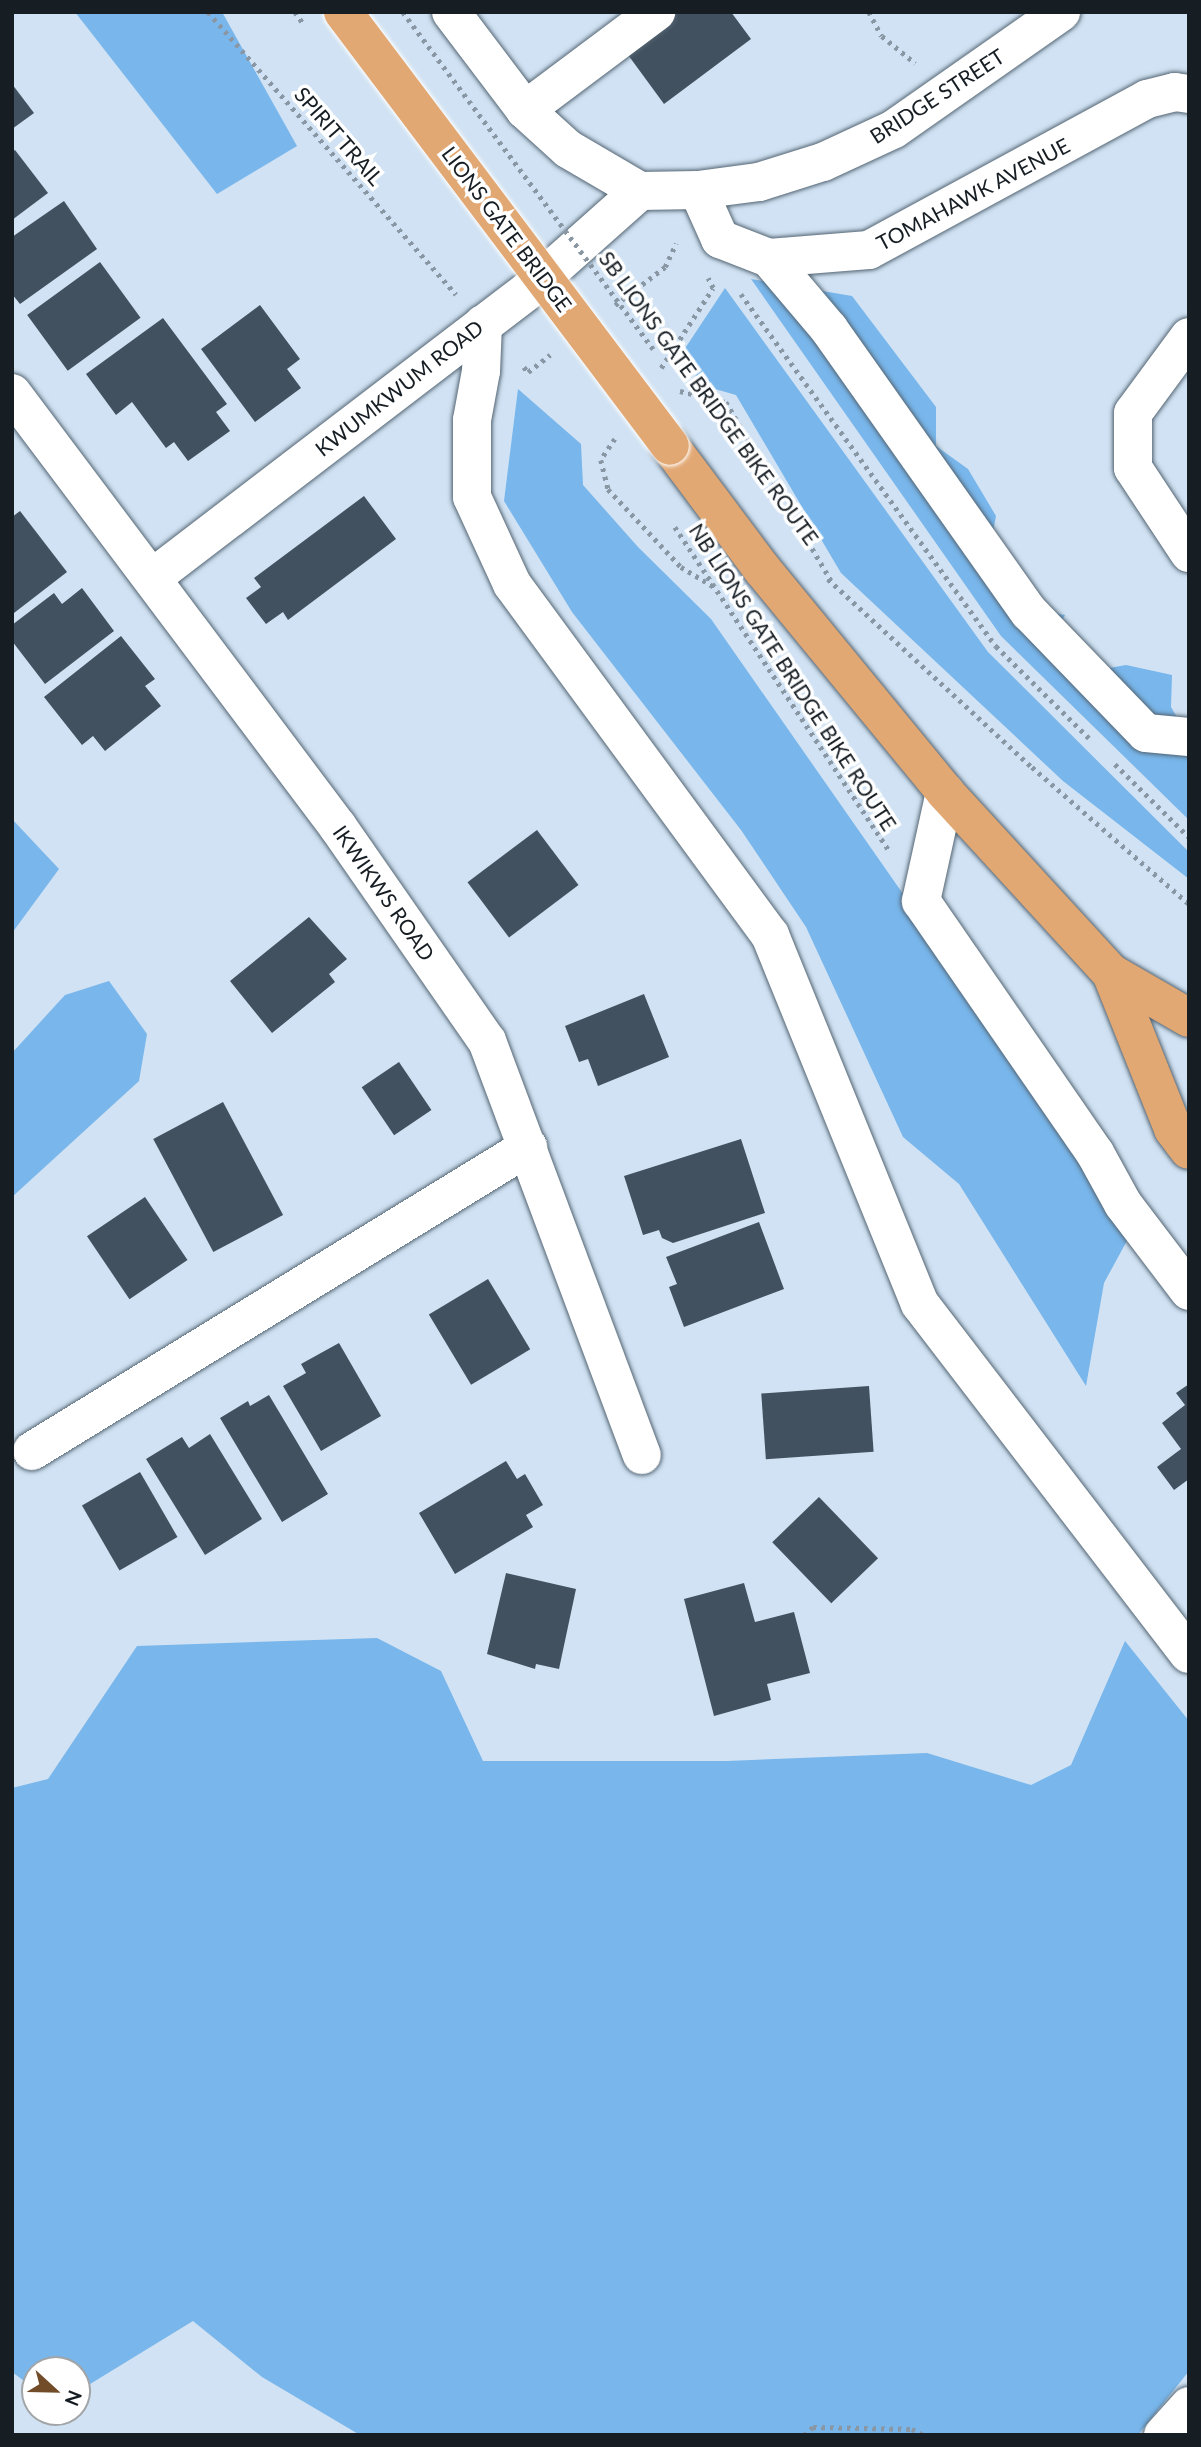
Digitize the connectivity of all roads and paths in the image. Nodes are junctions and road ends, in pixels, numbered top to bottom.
1 (208, 12) edge
2 (343, 12) edge
3 (402, 12) edge
4 (451, 12) edge
5 (869, 12) edge
6 (1061, 12) edge
7 (635, 18) edge
8 (923, 71) dead end
9 (1189, 94) edge
10 (524, 110) junction
11 (698, 190) junction
12 (640, 191) junction
13 (769, 258) junction
14 (445, 281) dead end
15 (713, 288) dead end
16 (483, 324) junction
17 (1189, 337) edge
18 (657, 373) dead end
19 (672, 376) dead end
20 (680, 388) dead end
21 (12, 393) edge
22 (688, 399) dead end
23 (673, 524) dead end
24 (1189, 553) edge
25 (814, 566) dead end
26 (152, 578) junction
27 (1189, 737) edge
28 (945, 792) junction
29 (921, 901) junction
30 (1189, 904) edge
31 (1111, 973) junction
32 (1189, 1018) edge
33 (527, 1147) junction
34 (1189, 1150) edge
35 (1189, 1292) edge
36 (32, 1451) dead end
37 (642, 1455) dead end
38 (1189, 1654) edge
39 (1189, 2406) edge
40 (804, 2435) edge
41 (924, 2435) edge
42 (1163, 2435) edge

1 - 14 path, SPIRIT TRAIL
2 - 28 highway, LIONS GATE BRIDGE, bridge
3 - 19 path, SB LIONS GATE BRIDGE BIKE ROUTE, bridge
4 - 10 street
5 - 8 path
6 - 11 street, BRIDGE STREET
7 - 10 street
9 - 13 street, TOMAHAWK AVENUE
10 - 12 street
11 - 12 street, BRIDGE STREET
11 - 13 street, TOMAHAWK AVENUE
12 - 16 street, KWUMKWUM ROAD
13 - 27 street
15 - 18 path
16 - 26 street, KWUMKWUM ROAD
16 - 38 street
17 - 24 street
20 - 22 path, SB LIONS GATE BRIDGE BIKE ROUTE
21 - 26 street, IKWIKWS ROAD
23 - 29 path, NB LIONS GATE BRIDGE BIKE ROUTE
25 - 30 path, SB LIONS GATE BRIDGE BIKE ROUTE
26 - 33 street, IKWIKWS ROAD
28 - 29 street
28 - 31 highway, LIONS GATE BRIDGE
29 - 35 street
31 - 32 highway
31 - 34 highway
33 - 36 street
33 - 37 street, IKWIKWS ROAD
39 - 42 street
40 - 41 path

